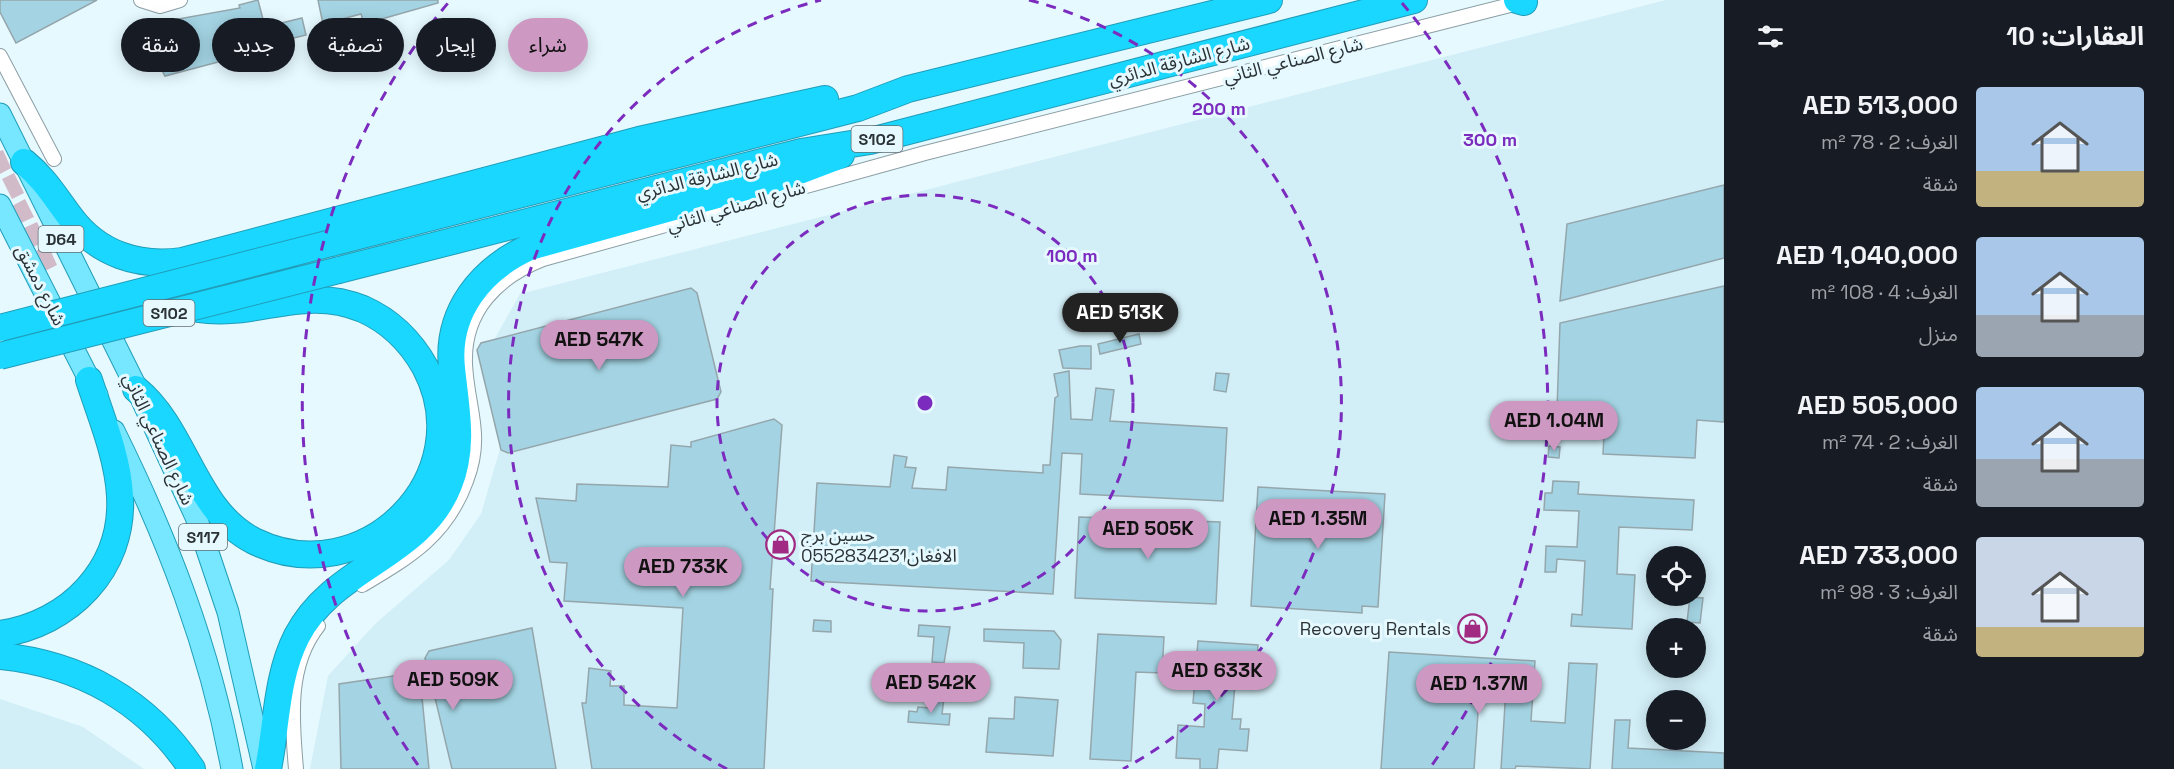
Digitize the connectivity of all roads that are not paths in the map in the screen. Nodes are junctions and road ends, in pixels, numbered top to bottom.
1 (141, 0) edge
2 (180, 0) edge
3 (1269, 0) edge
4 (1414, 0) edge
5 (1524, 0) edge
6 (0, 56) edge
7 (908, 90) junction
8 (0, 114) edge
9 (0, 122) edge
10 (870, 141) junction
11 (18, 151) junction
12 (54, 159) dead end
13 (0, 205) edge
14 (192, 308) junction
15 (101, 321) joint
16 (0, 328) edge
17 (65, 332) joint
18 (4, 359) edge
19 (89, 381) junction
20 (136, 389) junction
21 (0, 634) edge
22 (0, 656) edge
23 (192, 769) edge
24 (232, 769) edge
25 (266, 769) edge
26 (296, 769) edge

1 - 2 street
3 - 7 highway, شارع الشارقة الدائري / S102
4 - 10 highway, شارع الشارقة الدائري / S102
5 - 26 street, شارع الصناعي الثاني
6 - 12 street
7 - 11 highway
7 - 16 highway, شارع الشارقة الدائري / S102, bridge
8 - 11 main road, شارع دمشق / D64
9 - 11 main road
10 - 14 highway, شارع الشارقة الدائري / S102, bridge
10 - 25 highway
11 - 15 main road, شارع دمشق / D64
13 - 17 main road, شارع دمشق / D64
14 - 18 highway, شارع الشارقة الدائري / S102, bridge
14 - 20 highway
15 - 20 main road, شارع الصناعي الثاني / S117
17 - 19 main road, شارع الصناعي الثاني / S117
19 - 21 highway
19 - 24 main road, شارع الصناعي الثاني / S117
20 - 25 main road, شارع الصناعي الثاني / S117
22 - 23 highway

